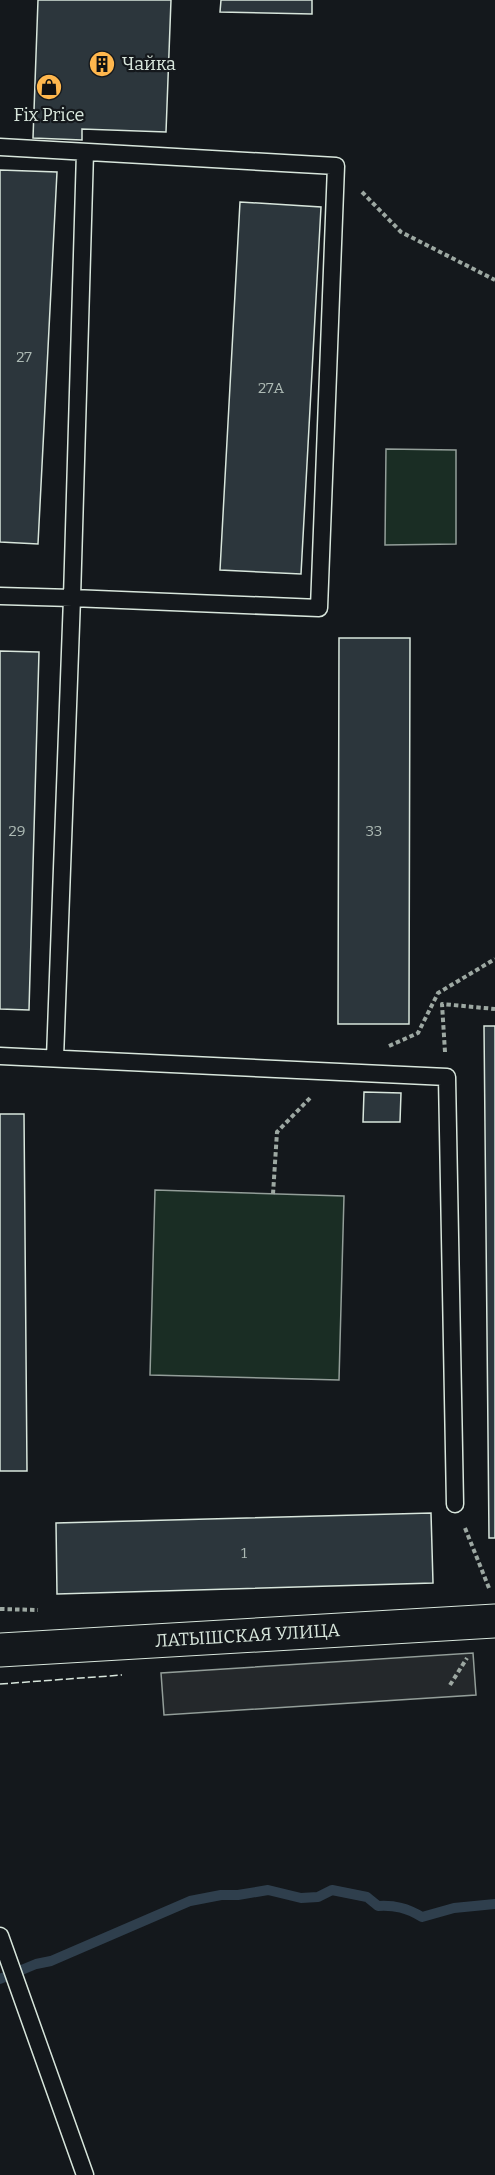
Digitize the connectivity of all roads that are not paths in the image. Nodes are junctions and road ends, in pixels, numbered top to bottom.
1 (0, 147) edge
2 (85, 152) junction
3 (0, 596) edge
4 (72, 598) junction
5 (0, 1056) edge
6 (55, 1058) junction
7 (455, 1504) road end
8 (493, 1608) edge
9 (0, 1650) edge
10 (3, 1943) edge
11 (85, 2175) edge

1 - 2 lane
2 - 4 lane
2 - 4 lane
3 - 4 lane
4 - 6 lane
5 - 6 lane
6 - 7 lane
8 - 9 street, ЛАТЫШСКАЯ УЛИЦА
10 - 11 lane

